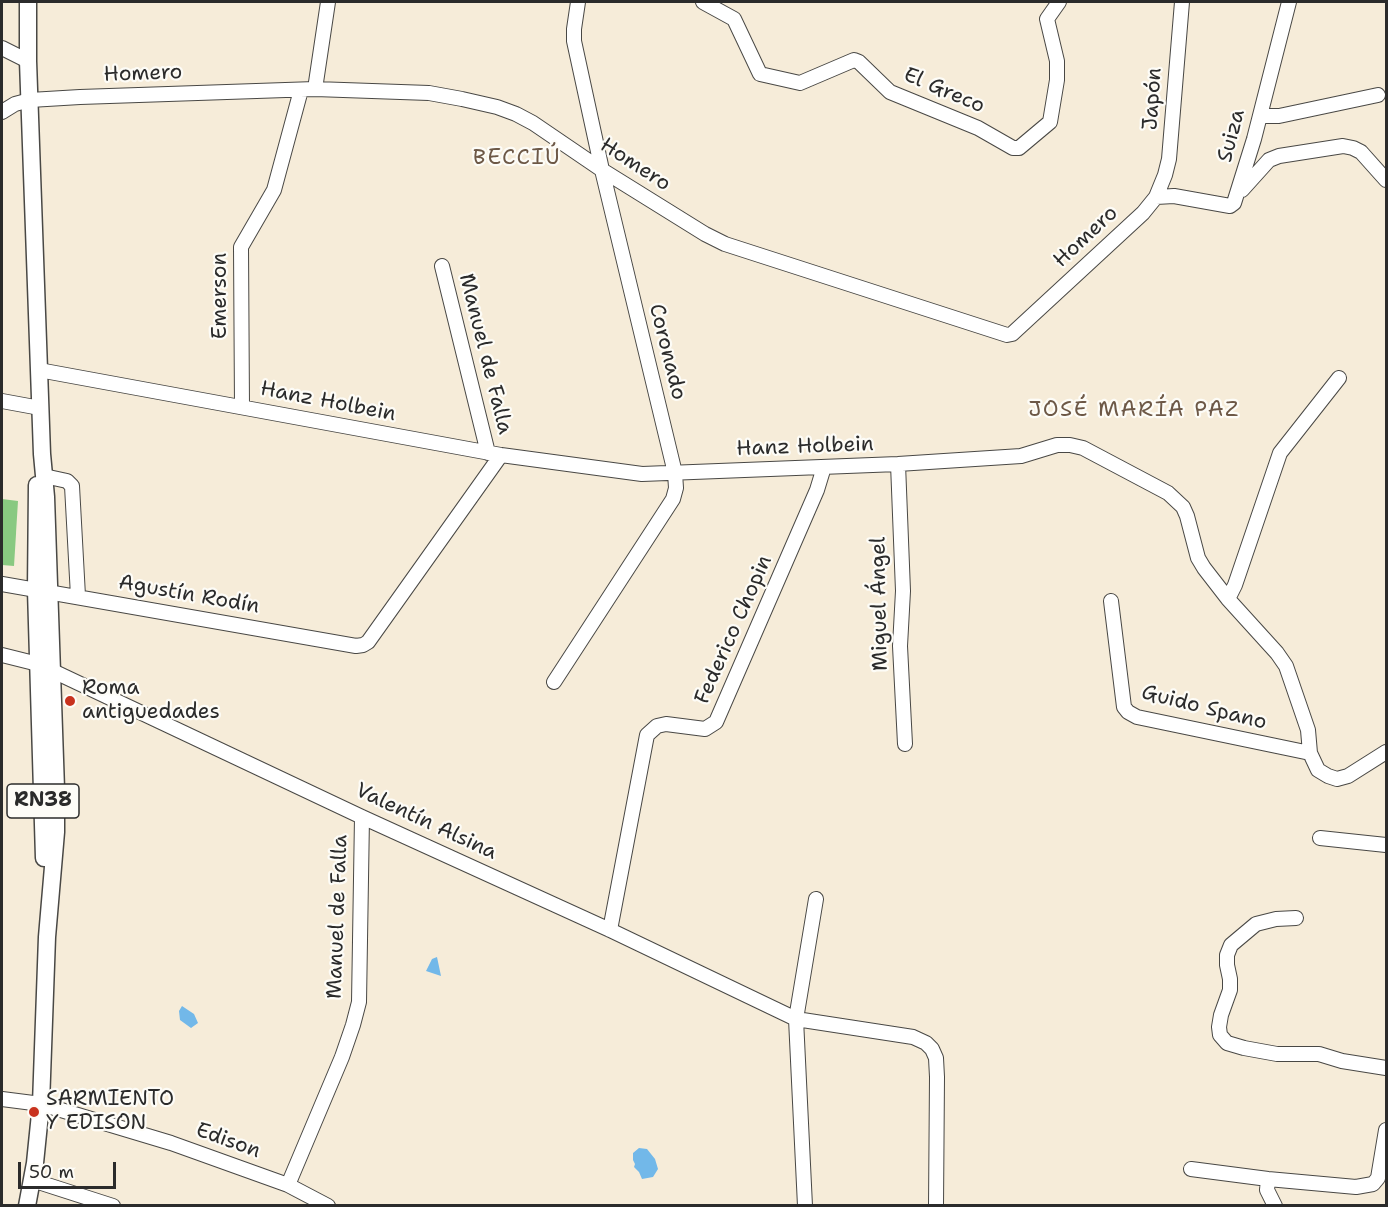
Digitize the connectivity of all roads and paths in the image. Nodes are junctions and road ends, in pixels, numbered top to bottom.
1 (28, 2) edge
2 (328, 2) edge
3 (578, 2) edge
4 (703, 2) edge
5 (1059, 2) edge
6 (1182, 2) edge
7 (1289, 2) edge
8 (2, 48) edge
9 (28, 61) junction
10 (308, 90) junction
11 (1378, 94) dead end
12 (30, 100) junction
13 (2, 112) edge
14 (1260, 116) junction
15 (602, 170) junction
16 (1386, 180) edge
17 (1237, 196) junction
18 (1156, 197) junction
19 (442, 266) dead end
20 (39, 370) junction
21 (1339, 378) dead end
22 (2, 401) edge
23 (242, 407) junction
24 (40, 408) junction
25 (42, 454) junction
26 (494, 454) junction
27 (898, 464) junction
28 (824, 467) junction
29 (675, 473) junction
30 (44, 476) junction
31 (2, 584) edge
32 (40, 594) junction
33 (78, 596) junction
34 (1228, 599) junction
35 (1111, 601) dead end
36 (369, 642) joint
37 (2, 655) edge
38 (45, 668) junction
39 (554, 682) dead end
40 (905, 744) dead end
41 (1386, 752) edge
42 (1310, 753) junction
43 (362, 817) junction
44 (1320, 838) dead end
45 (1386, 845) edge
46 (816, 898) dead end
47 (1296, 918) dead end
48 (610, 930) junction
49 (47, 937) junction
50 (796, 1018) junction
51 (1386, 1068) edge
52 (2, 1099) edge
53 (41, 1104) junction
54 (1386, 1130) edge
55 (1191, 1168) dead end
56 (1268, 1179) junction
57 (32, 1180) junction
58 (288, 1185) junction
59 (27, 1206) edge
60 (113, 1206) edge
61 (328, 1206) edge
62 (805, 1206) edge
63 (936, 1206) edge
64 (1275, 1206) edge

1 - 9 main road, RN38
2 - 10 street, Emerson
3 - 15 street, Coronado
4 - 5 street, El Greco
6 - 18 street, Japón
7 - 14 street, Suiza
8 - 9 street
9 - 12 main road, RN38
10 - 12 street, Homero
10 - 15 street, Homero
10 - 23 street, Emerson
11 - 14 street
12 - 13 street, Homero
12 - 20 main road, RN38
14 - 17 street, Suiza
15 - 18 street, Homero
15 - 29 street, Coronado
16 - 17 street
17 - 18 street, Suiza
19 - 26 street, Manuel de Falla
20 - 23 street, Hanz Holbein
20 - 24 main road, RN38
21 - 34 street
22 - 24 street
23 - 26 street, Hanz Holbein
24 - 25 main road, RN38
25 - 30 main road, RN38
25 - 32 main road, RN38
26 - 29 street, Hanz Holbein
26 - 36 street, Manuel de Falla
27 - 28 street, Hanz Holbein
27 - 34 street, Hanz Holbein
27 - 40 street, Miguel Ángel
28 - 29 street, Hanz Holbein
28 - 48 street, Federico Chopin
29 - 39 street, Coronado
30 - 32 main road, RN38
30 - 33 street
31 - 32 street, Agustín Rodín
32 - 33 street, Agustín Rodín
32 - 38 main road, RN38
33 - 36 street, Agustín Rodín
34 - 42 street, Hanz Holbein
35 - 42 street, Guido Spano
37 - 38 street, Valentín Alsina
38 - 43 street, Valentín Alsina
38 - 49 main road, RN38
38 - 49 main road, RN38
41 - 42 street, Hanz Holbein
43 - 48 street, Valentín Alsina
43 - 58 street, Manuel de Falla
44 - 45 street
46 - 50 street
47 - 51 street
48 - 50 street, Valentín Alsina
49 - 53 main road, RN38
50 - 62 street
50 - 63 street, Valentín Alsina
52 - 53 street, Edison
53 - 57 main road, RN38
53 - 58 street, Edison
54 - 56 street
55 - 56 street
56 - 64 street
57 - 59 main road, RN38
57 - 60 street
58 - 61 street, Edison

